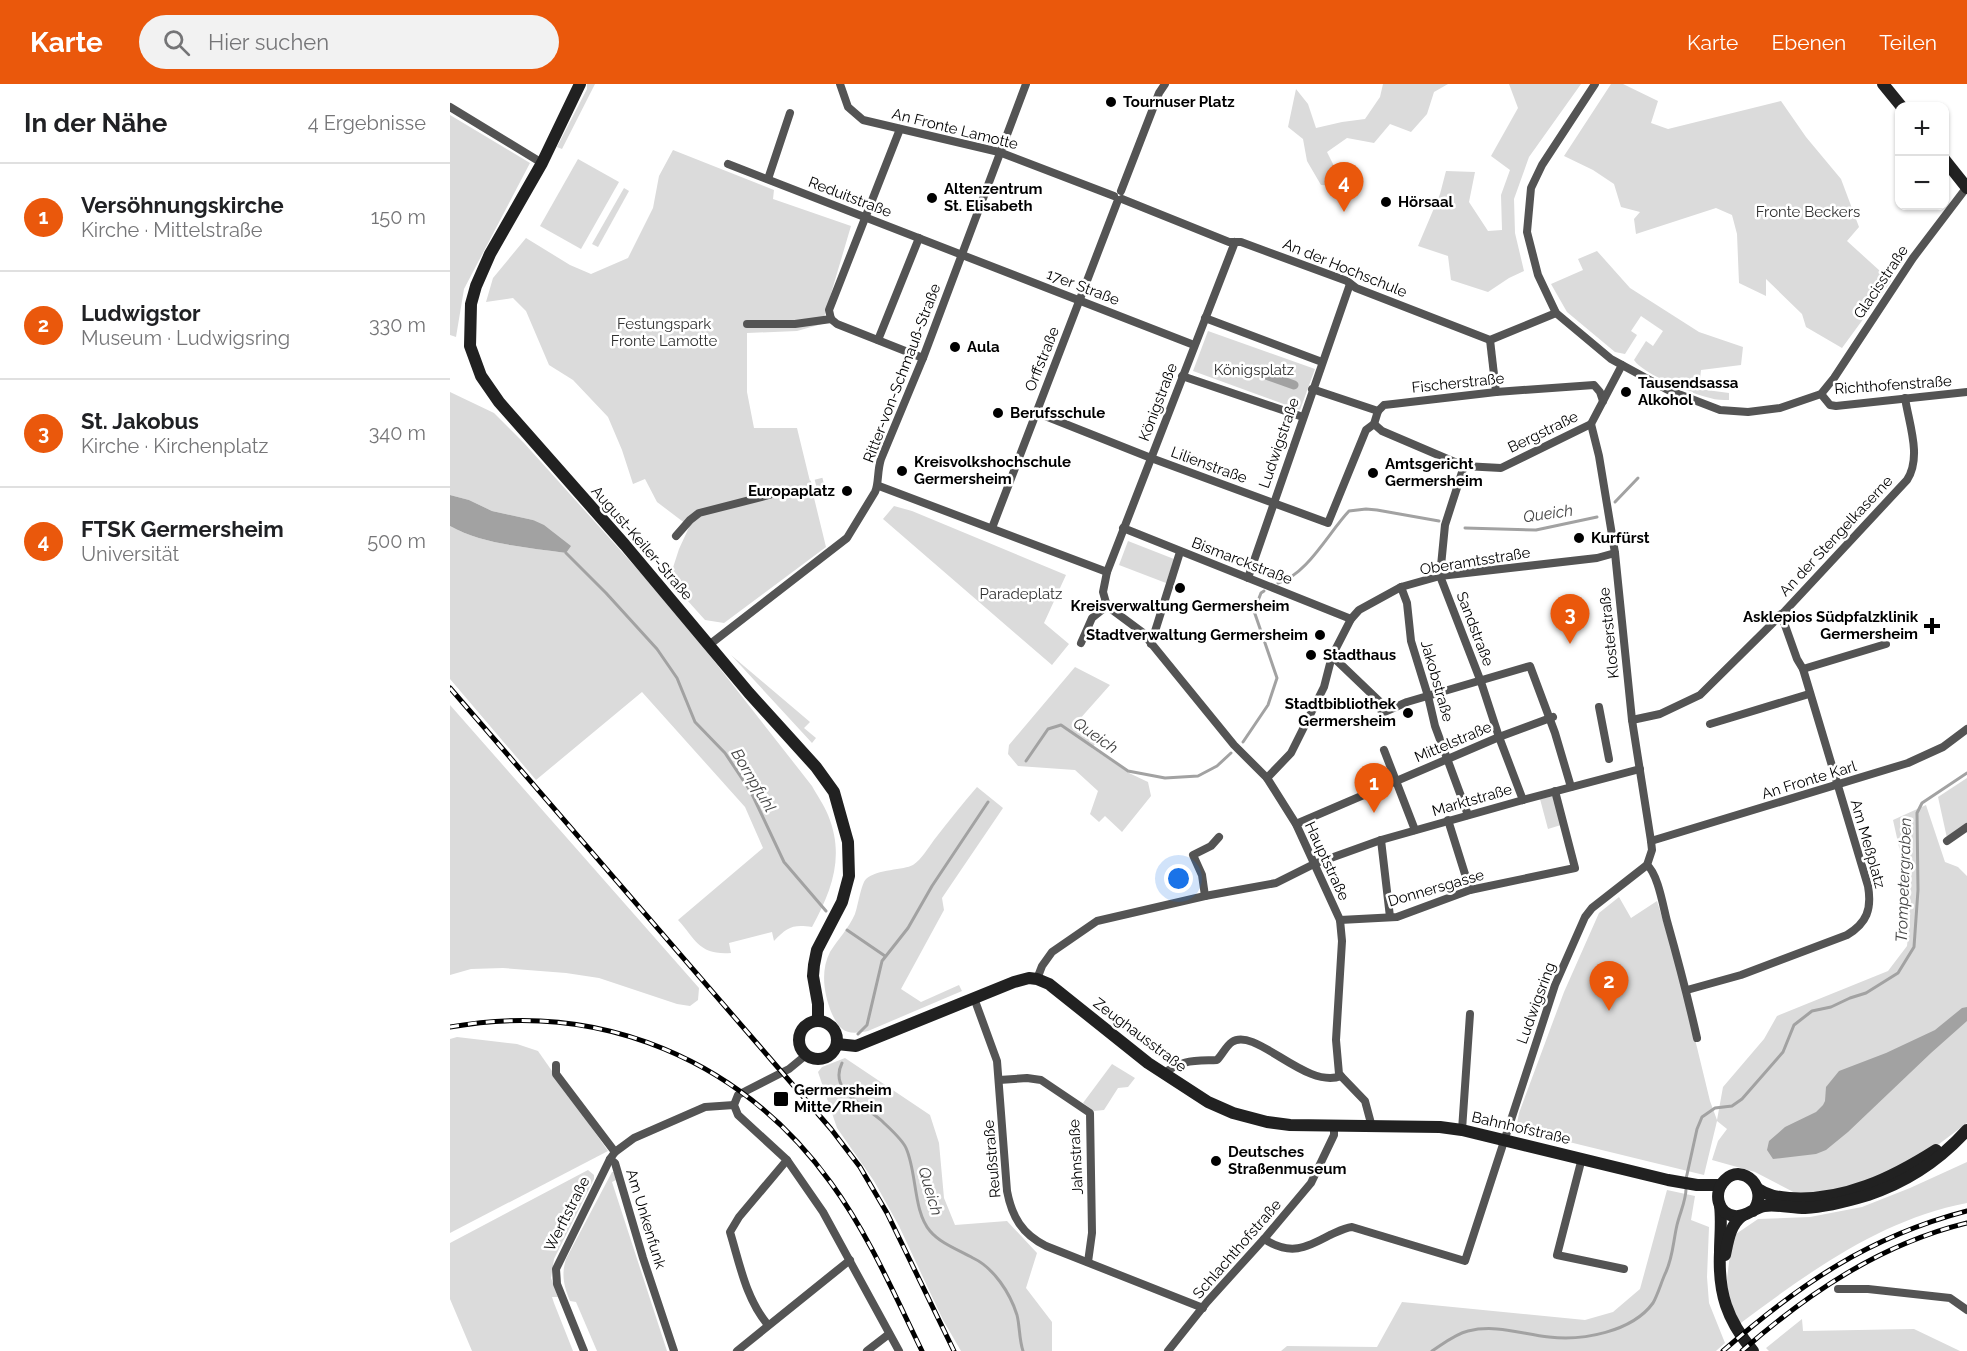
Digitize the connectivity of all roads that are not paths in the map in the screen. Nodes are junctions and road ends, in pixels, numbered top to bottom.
1 (580, 84) edge
2 (840, 84) edge
3 (1026, 84) edge
4 (1165, 84) edge
5 (1595, 84) edge
6 (1883, 84) edge
7 (1898, 102) edge
8 (450, 107) edge
9 (790, 113) dead end
10 (900, 129) junction
11 (999, 152) junction
12 (542, 163) junction
13 (728, 164) dead end
14 (1949, 165) edge
15 (768, 179) junction
16 (1967, 187) edge
17 (1119, 196) junction
18 (865, 218) junction
19 (919, 238) junction
20 (1235, 242) junction
21 (962, 256) junction
22 (1350, 284) junction
23 (1080, 301) junction
24 (1556, 313) junction
25 (1205, 318) junction
26 (831, 319) junction
27 (747, 324) dead end
28 (878, 340) junction
29 (1490, 340) junction
30 (1194, 345) junction
31 (923, 358) junction
32 (1322, 362) junction
33 (1622, 365) junction
34 (1182, 376) junction
35 (1312, 389) junction
36 (1496, 392) junction
37 (1967, 392) edge
38 (1821, 394) junction
39 (1905, 398) junction
40 (1602, 401) junction
41 (1378, 411) junction
42 (1035, 412) junction
43 (1303, 417) junction
44 (1374, 424) junction
45 (1591, 424) junction
46 (1151, 458) junction
47 (1464, 466) junction
48 (879, 486) junction
49 (769, 495) tunnel mouth
50 (1272, 503) junction
51 (992, 528) junction
52 (1123, 528) junction
53 (676, 537) dead end
54 (1180, 552) junction
55 (1615, 553) junction
56 (1107, 572) junction
57 (1440, 576) junction
58 (1248, 578) junction
59 (1401, 587) junction
60 (1107, 606) junction
61 (1781, 614) junction
62 (1351, 619) junction
63 (1081, 643) dead end
64 (1151, 644) junction
65 (1886, 644) dead end
66 (710, 645) junction
67 (1332, 657) junction
68 (1531, 669) junction
69 (1543, 669) dead end
70 (1803, 669) junction
71 (1481, 682) junction
72 (1809, 694) junction
73 (1428, 696) junction
74 (1600, 711) dead end
75 (1553, 718) junction
76 (1632, 720) junction
77 (1710, 724) dead end
78 (1967, 729) edge
79 (1499, 737) junction
80 (1383, 750) dead end
81 (1448, 759) junction
82 (1609, 759) dead end
83 (1640, 769) junction
84 (1267, 778) junction
85 (1395, 782) junction
86 (1837, 785) junction
87 (1571, 787) junction
88 (1555, 791) junction
89 (1523, 800) junction
90 (1468, 815) junction
91 (1449, 820) junction
92 (1296, 824) junction
93 (1967, 827) edge
94 (1415, 830) junction
95 (1219, 837) dead end
96 (1381, 840) junction
97 (1652, 841) junction
98 (1947, 841) dead end
99 (1314, 864) junction
100 (1647, 865) junction
101 (1470, 890) junction
102 (1205, 897) junction
103 (1390, 918) junction
104 (1340, 920) junction
105 (1037, 979) junction
106 (1687, 990) junction
107 (974, 998) junction
108 (1470, 1014) dead end
109 (818, 1020) junction
110 (1697, 1038) dead end
111 (842, 1045) junction
112 (806, 1055) junction
113 (556, 1065) dead end
114 (1164, 1074) junction
115 (1341, 1076) junction
116 (999, 1080) junction
117 (734, 1105) junction
118 (1334, 1127) junction
119 (1372, 1127) junction
120 (1967, 1129) edge
121 (1462, 1130) junction
122 (1505, 1140) junction
123 (612, 1155) junction
124 (1582, 1158) junction
125 (787, 1161) junction
126 (1694, 1184) junction
127 (1721, 1185) junction
128 (1758, 1189) junction
129 (1719, 1202) junction
130 (1747, 1214) junction
131 (1264, 1239) junction
132 (850, 1260) junction
133 (1088, 1262) junction
134 (1624, 1269) dead end
135 (1720, 1280) junction
136 (1839, 1289) dead end
137 (1203, 1308) junction
138 (1967, 1310) edge
139 (768, 1325) junction
140 (889, 1334) junction
141 (584, 1351) edge
142 (674, 1351) edge
143 (737, 1351) edge
144 (867, 1351) edge
145 (899, 1351) edge
146 (1168, 1351) edge
147 (1753, 1351) edge

1 - 12 street, August-Keiler-Straße
2 - 10 street, An Fronte Lamotte
3 - 11 street, Ritter-von-Schmauß-Straße
4 - 17 street, Orffstraße
5 - 24 street
6 - 7 street
8 - 12 street
9 - 15 street
10 - 11 street, An Fronte Lamotte
10 - 18 street
11 - 17 street, An Fronte Lamotte
11 - 21 street, Ritter-von-Schmauß-Straße
12 - 66 street, August-Keiler-Straße
13 - 15 street, Reduitstraße
14 - 16 street
15 - 18 street, Reduitstraße
16 - 38 street, Glacisstraße
17 - 20 street, An der Hochschule
17 - 23 street, Orffstraße
18 - 19 street, Reduitstraße
18 - 26 street
19 - 21 street, Reduitstraße
19 - 28 street
20 - 22 street, An der Hochschule
20 - 25 street, Königstraße
21 - 23 street, 17er Straße
21 - 31 street, Ritter-von-Schmauß-Straße
22 - 29 street, An der Hochschule
22 - 32 street, Ludwigstraße
23 - 30 street, 17er Straße
23 - 42 street, Orffstraße
24 - 29 street
24 - 33 street, Richthofenstraße
25 - 30 street, Königstraße
25 - 32 street
26 - 27 street
26 - 28 street
28 - 31 street
29 - 36 street
30 - 34 street, Königstraße
31 - 48 street, Ritter-von-Schmauß-Straße
32 - 35 street, Ludwigstraße
33 - 38 street, Richthofenstraße
33 - 40 street
34 - 43 street
34 - 46 street, Königstraße
35 - 41 street
35 - 43 street, Ludwigstraße
36 - 40 street, Fischerstraße
36 - 41 street, Fischerstraße
37 - 39 street, Richthofenstraße
38 - 39 street, Richthofenstraße
39 - 61 street, An der Stengelkaserne
40 - 45 street
41 - 44 street
42 - 46 street, Lilienstraße
42 - 51 street, Orffstraße
43 - 50 street, Ludwigstraße
44 - 47 street, Bergstraße
44 - 50 street, Lilienstraße
45 - 47 street, Bergstraße
45 - 55 street, Klosterstraße
46 - 50 street, Lilienstraße
46 - 52 street, Königstraße
47 - 57 street, Sandstraße
48 - 51 street
48 - 66 street, Ritter-von-Schmauß-Straße
49 - 53 street
50 - 58 street, Ludwigstraße
51 - 56 street
52 - 54 street, Bismarckstraße
52 - 56 street, Königstraße
54 - 58 street, Bismarckstraße
54 - 64 street
55 - 57 street, Oberamtsstraße
55 - 76 street, Klosterstraße
56 - 60 street, Königstraße
57 - 59 street, Oberamtsstraße
57 - 71 street, Sandstraße
58 - 62 street, Bismarckstraße
59 - 62 street, Oberamtsstraße
59 - 73 street, Jakobstraße
60 - 63 street
60 - 64 street, Hauptstraße
61 - 70 street, Am Meßplatz
61 - 76 street, An der Stengelkaserne
62 - 67 street, Oberamtsstraße
64 - 84 street, Hauptstraße
65 - 70 street
66 - 109 street, August-Keiler-Straße
67 - 73 street
67 - 84 street, Oberamtsstraße
68 - 69 street
68 - 71 street
68 - 75 street
70 - 72 street, Am Meßplatz
71 - 73 street
71 - 79 street, Sandstraße
72 - 77 street
72 - 86 street, Am Meßplatz
73 - 81 street, Jakobstraße
74 - 82 street
75 - 79 street, Mittelstraße
75 - 87 street
76 - 83 street, Klosterstraße
78 - 86 street, An Fronte Karl
79 - 81 street, Mittelstraße
79 - 89 street, Sandstraße
80 - 85 street
81 - 85 street, Mittelstraße
81 - 90 street, Jakobstraße
83 - 87 street, Marktstraße
83 - 97 street, Klosterstraße
84 - 92 street, Hauptstraße
85 - 92 street, Mittelstraße
85 - 94 street
86 - 97 street, An Fronte Karl
86 - 106 street, Am Meßplatz
87 - 88 street, Marktstraße
88 - 89 street, Marktstraße
88 - 101 street, Donnersgasse
89 - 90 street, Marktstraße
90 - 91 street, Marktstraße
91 - 94 street, Marktstraße
91 - 101 street
92 - 99 street, Hauptstraße
93 - 98 street
94 - 96 street, Marktstraße
95 - 102 street
96 - 99 street, Marktstraße
96 - 103 street
97 - 100 street, Klosterstraße
99 - 102 street, Marktstraße
99 - 104 street, Hauptstraße
100 - 106 street
100 - 122 street, Ludwigsring
101 - 103 street, Donnersgasse
102 - 105 street, Marktstraße
103 - 104 street, Donnersgasse
104 - 115 street, Hauptstraße
105 - 107 street
105 - 114 street, Zeughausstraße
106 - 110 street
107 - 111 street
107 - 116 street, Reußstraße
108 - 121 street
109 - 111 street
109 - 112 street
111 - 112 street
112 - 117 street
113 - 123 street
114 - 115 street
114 - 118 street, Zeughausstraße
115 - 119 street
116 - 133 street, Reußstraße
116 - 133 street, Jahnstraße
117 - 123 street, Am Unkenfunk
117 - 125 street
118 - 119 street, Bahnhofstraße
118 - 131 street, Schlachthofstraße
119 - 121 street, Bahnhofstraße
120 - 128 street, Bahnhofstraße
120 - 130 street, Bahnhofstraße
121 - 122 street, Bahnhofstraße
122 - 124 street, Bahnhofstraße
122 - 131 street, Ludwigsring
123 - 141 street, Werftstraße
123 - 142 street, Am Unkenfunk
124 - 126 street, Bahnhofstraße
124 - 134 street
125 - 132 street
125 - 139 street
126 - 127 street, Bahnhofstraße
126 - 129 street, Bahnhofstraße
127 - 128 street, Bahnhofstraße
127 - 129 street
128 - 130 street
129 - 130 street, Bahnhofstraße
129 - 135 street
130 - 135 street
131 - 137 street, Schlachthofstraße
132 - 139 street
132 - 140 street
133 - 137 street, Reußstraße
135 - 147 street
136 - 138 street
137 - 146 street, Schlachthofstraße
139 - 143 street
140 - 144 street
140 - 145 street

